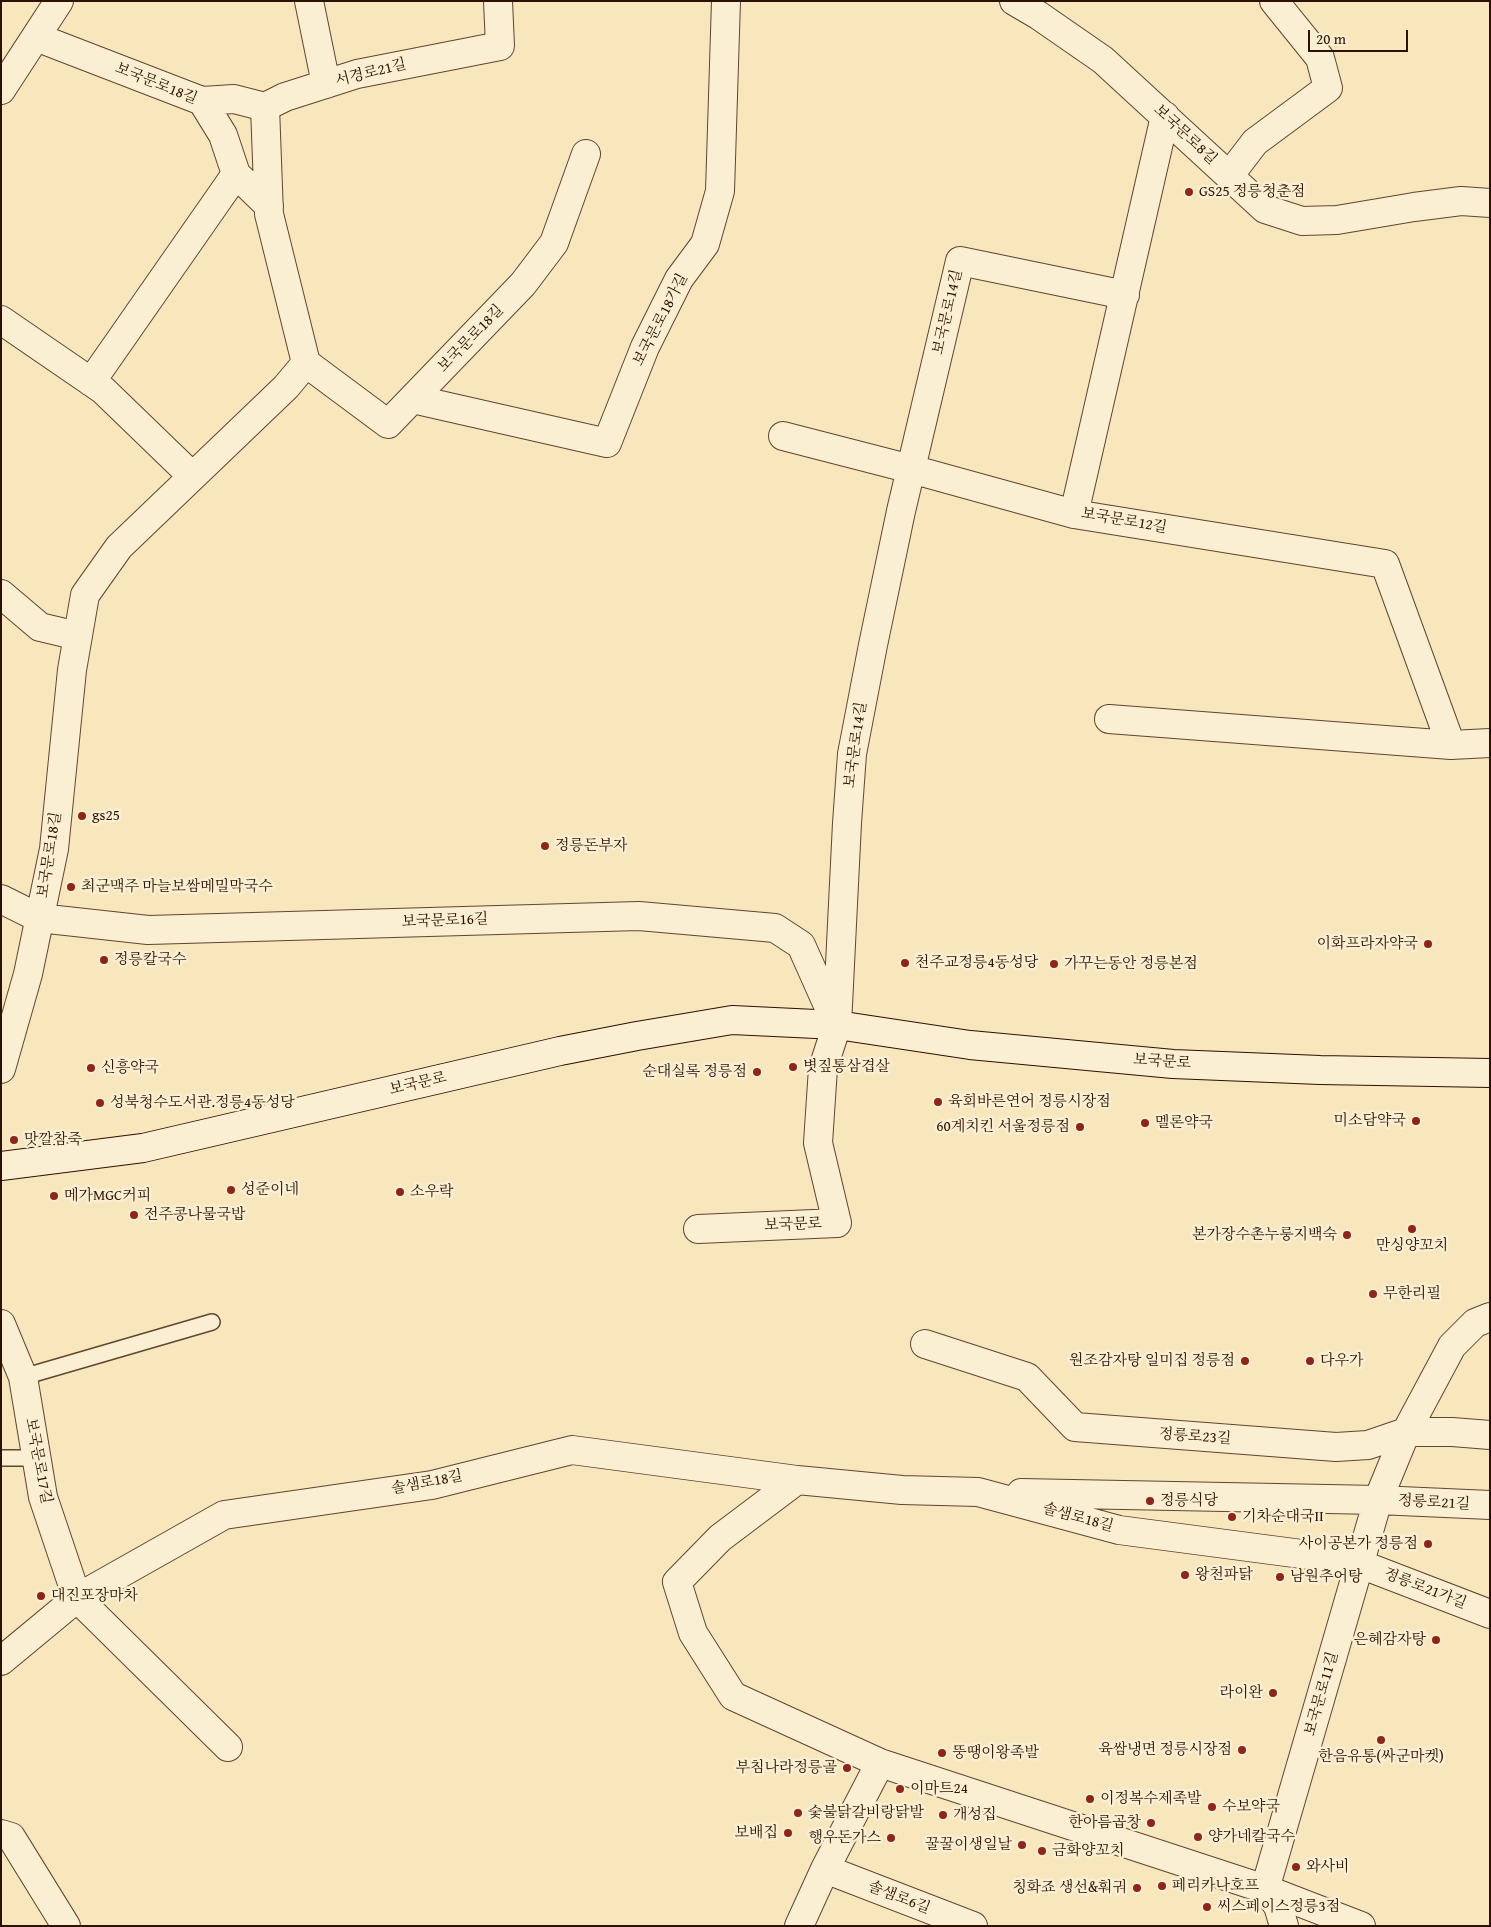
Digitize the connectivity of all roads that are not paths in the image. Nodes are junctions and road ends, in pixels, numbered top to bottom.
1 (59, 1) edge
2 (309, 1) edge
3 (498, 1) edge
4 (726, 1) edge
5 (1014, 1) edge
6 (1274, 1) edge
7 (36, 37) junction
8 (326, 84) junction
9 (1, 90) edge
10 (202, 101) junction
11 (265, 107) junction
12 (1165, 116) junction
13 (586, 154) dead end
14 (236, 174) junction
15 (1229, 176) junction
16 (1490, 202) edge
17 (269, 206) junction
18 (1125, 295) junction
19 (1, 320) edge
20 (306, 363) junction
21 (91, 382) junction
22 (413, 398) junction
23 (783, 436) dead end
24 (911, 469) junction
25 (192, 476) junction
26 (1074, 514) junction
27 (1, 594) edge
28 (78, 636) junction
29 (1109, 719) dead end
30 (1490, 744) edge
31 (1451, 745) junction
32 (1, 898) edge
33 (39, 918) junction
34 (837, 1025) junction
35 (1, 1069) edge
36 (1490, 1073) edge
37 (1, 1166) edge
38 (698, 1229) dead end
39 (1490, 1317) edge
40 (212, 1322) dead end
41 (1, 1324) edge
42 (925, 1344) dead end
43 (24, 1378) junction
44 (1406, 1432) junction
45 (1490, 1435) edge
46 (1, 1458) edge
47 (36, 1458) junction
48 (797, 1480) junction
49 (978, 1492) junction
50 (1378, 1500) junction
51 (1490, 1505) edge
52 (1360, 1564) junction
53 (76, 1594) junction
54 (1490, 1614) edge
55 (1, 1661) edge
56 (228, 1747) dead end
57 (880, 1763) junction
58 (1, 1834) edge
59 (824, 1869) junction
60 (1265, 1889) junction
61 (66, 1926) edge
62 (800, 1926) edge
63 (973, 1926) edge
64 (1284, 1926) edge
65 (1360, 1926) edge

1 - 7 street
2 - 8 street
3 - 8 street, 서경로21길
4 - 22 street, 보국문로18가길
5 - 12 street, 보국문로8길
6 - 15 street
7 - 9 street
7 - 10 street, 보국문로18길
8 - 11 street, 서경로21길
10 - 11 street
10 - 14 street, 보국문로18길
11 - 17 street
12 - 15 street, 보국문로8길
12 - 18 street, 보국문로12길
13 - 22 street, 보국문로18길
14 - 17 street, 보국문로18길
14 - 21 street
15 - 16 street, 보국문로8길
17 - 20 street
18 - 24 street, 보국문로14길
18 - 26 street, 보국문로12길
19 - 21 street
20 - 22 street, 보국문로18길
20 - 25 street, 보국문로18길
21 - 25 street
23 - 24 street
24 - 26 street
24 - 34 street, 보국문로14길
25 - 28 street, 보국문로18길
26 - 31 street, 보국문로12길
27 - 28 street
28 - 33 street, 보국문로18길
29 - 31 street
30 - 31 street
32 - 33 street, 보국문로16길
33 - 34 street, 보국문로16길
33 - 35 street, 보국문로18길
34 - 36 street, 보국문로
34 - 37 street, 보국문로
34 - 38 street, 보국문로
39 - 44 street, 보국문로11길
40 - 43 lane
41 - 43 street, 보국문로17길
42 - 44 street, 정릉로23길
43 - 47 street, 보국문로17길
44 - 45 street, 정릉로23길
44 - 50 street, 보국문로11길
46 - 47 lane
47 - 53 street, 보국문로17길
48 - 49 street, 솔샘로18길
48 - 53 street, 솔샘로18길
48 - 57 street
49 - 50 street
49 - 52 street, 솔샘로18길
50 - 51 street, 정릉로21길
50 - 52 street, 보국문로11길
52 - 54 street, 정릉로21가길
52 - 60 street, 보국문로11길
53 - 55 street
53 - 56 street, 보국문로17길
57 - 59 street
57 - 60 street
58 - 61 street
59 - 62 street
59 - 63 street, 솔샘로6길
60 - 64 street
60 - 65 street

